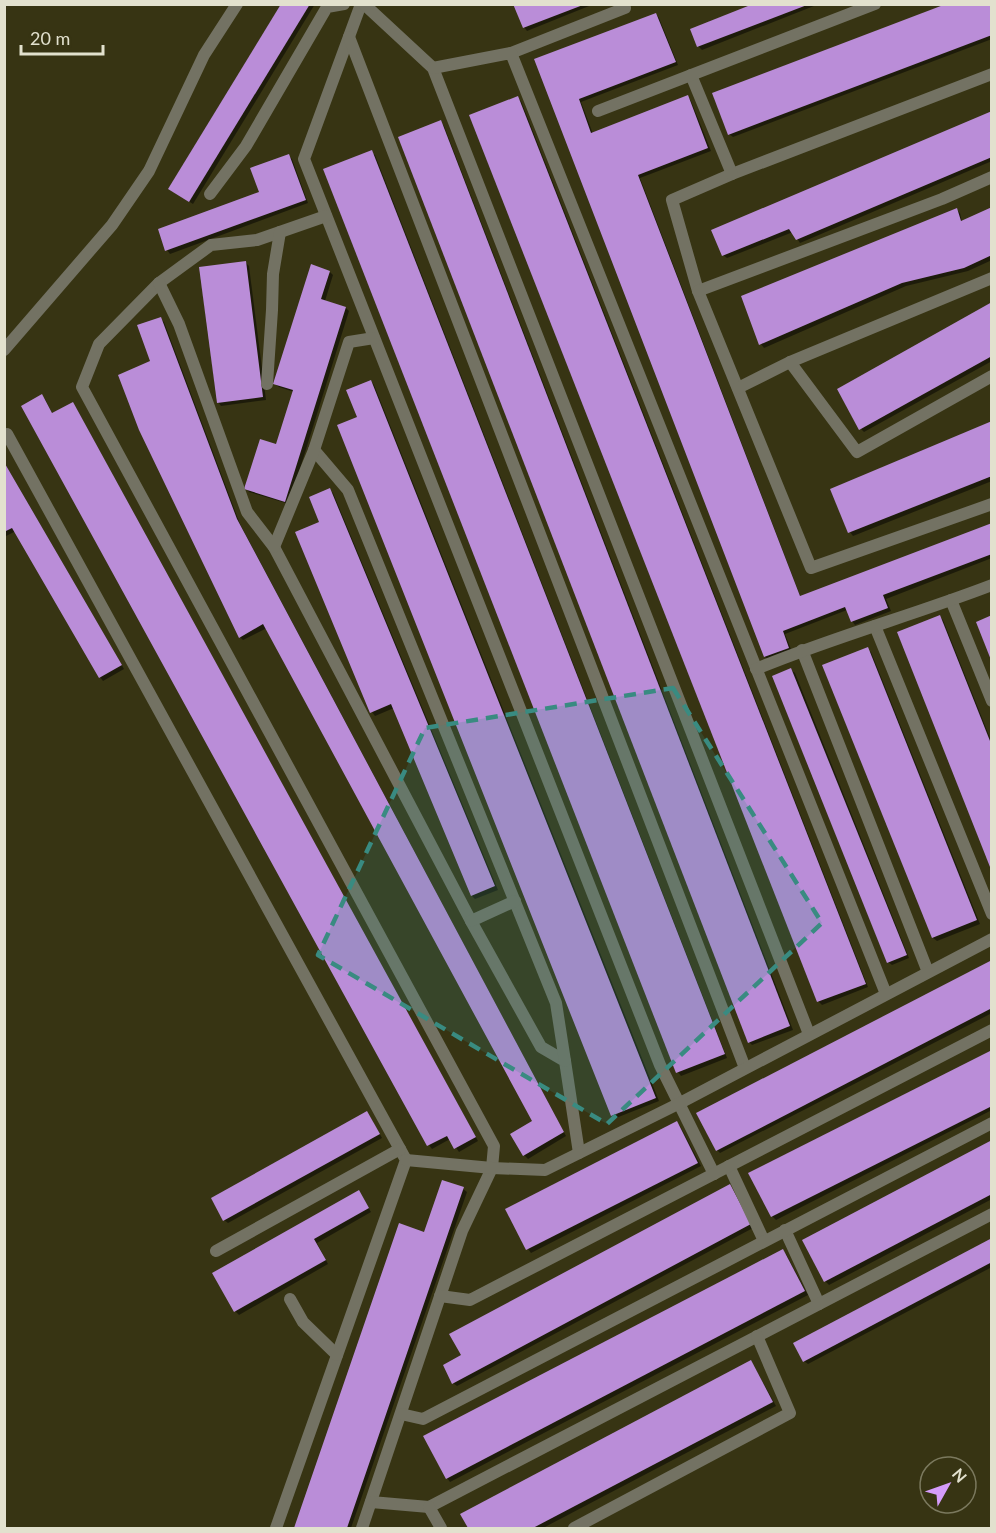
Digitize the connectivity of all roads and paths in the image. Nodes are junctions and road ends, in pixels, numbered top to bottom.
1 (237, 4) edge
2 (344, 4) edge
3 (363, 4) edge
4 (875, 4) edge
5 (625, 8) dead end
6 (349, 37) junction
7 (511, 53) junction
8 (434, 68) junction
9 (992, 74) edge
10 (691, 75) junction
11 (598, 111) dead end
12 (732, 174) junction
13 (992, 177) edge
14 (210, 194) dead end
15 (326, 216) junction
16 (280, 232) junction
17 (992, 278) edge
18 (159, 283) junction
19 (698, 291) junction
20 (374, 338) junction
21 (4, 350) edge
22 (790, 363) junction
23 (992, 376) edge
24 (267, 384) dead end
25 (738, 388) junction
26 (7, 434) dead end
27 (314, 450) junction
28 (992, 504) edge
29 (274, 547) junction
30 (992, 585) edge
31 (951, 600) junction
32 (875, 626) junction
33 (802, 650) junction
34 (756, 669) junction
35 (992, 701) edge
36 (515, 901) junction
37 (992, 914) edge
38 (471, 921) junction
39 (992, 939) edge
40 (928, 972) junction
41 (886, 994) junction
42 (992, 1030) edge
43 (809, 1034) junction
44 (565, 1061) junction
45 (745, 1068) junction
46 (680, 1103) junction
47 (992, 1123) edge
48 (579, 1153) junction
49 (403, 1154) junction
50 (729, 1166) junction
51 (492, 1168) junction
52 (714, 1174) junction
53 (992, 1214) edge
54 (785, 1230) junction
55 (764, 1241) junction
56 (216, 1251) dead end
57 (440, 1296) junction
58 (290, 1299) dead end
59 (819, 1304) junction
60 (757, 1336) junction
61 (337, 1354) junction
62 (400, 1414) junction
63 (371, 1502) junction
64 (429, 1507) junction
65 (276, 1528) edge
66 (362, 1528) edge
67 (441, 1528) edge
68 (574, 1528) edge

1 - 21 lane
2 - 14 lane
3 - 6 lane
3 - 8 lane
4 - 10 lane
5 - 7 lane
6 - 15 lane
6 - 45 lane
7 - 8 lane
7 - 34 lane
8 - 43 lane
9 - 12 lane
10 - 11 lane
10 - 12 lane
12 - 19 lane
13 - 19 lane
15 - 16 lane
15 - 20 lane
16 - 18 lane
16 - 24 lane
17 - 22 lane
18 - 29 lane
18 - 51 lane
19 - 25 lane
20 - 27 lane
20 - 46 lane
22 - 23 lane
22 - 25 lane
25 - 28 lane
26 - 49 lane
27 - 29 lane
27 - 36 lane
29 - 38 lane
30 - 31 lane
31 - 32 lane
31 - 35 lane
32 - 33 lane
32 - 37 lane
33 - 34 lane
33 - 40 lane
34 - 41 lane
36 - 38 lane
36 - 44 lane
38 - 44 lane
39 - 40 lane
40 - 41 lane
41 - 43 lane
42 - 50 lane
43 - 45 lane
44 - 48 lane
45 - 46 lane
46 - 48 lane
46 - 52 lane
47 - 54 lane
48 - 51 lane
49 - 51 lane
49 - 56 lane
49 - 61 lane
50 - 52 lane
50 - 55 lane
51 - 57 lane
52 - 57 lane
53 - 59 lane
54 - 55 lane
54 - 59 lane
55 - 62 lane
57 - 62 lane
58 - 61 lane
59 - 60 lane
60 - 64 lane
60 - 68 lane
61 - 65 lane
62 - 63 lane
63 - 64 lane
63 - 66 lane
64 - 67 lane

